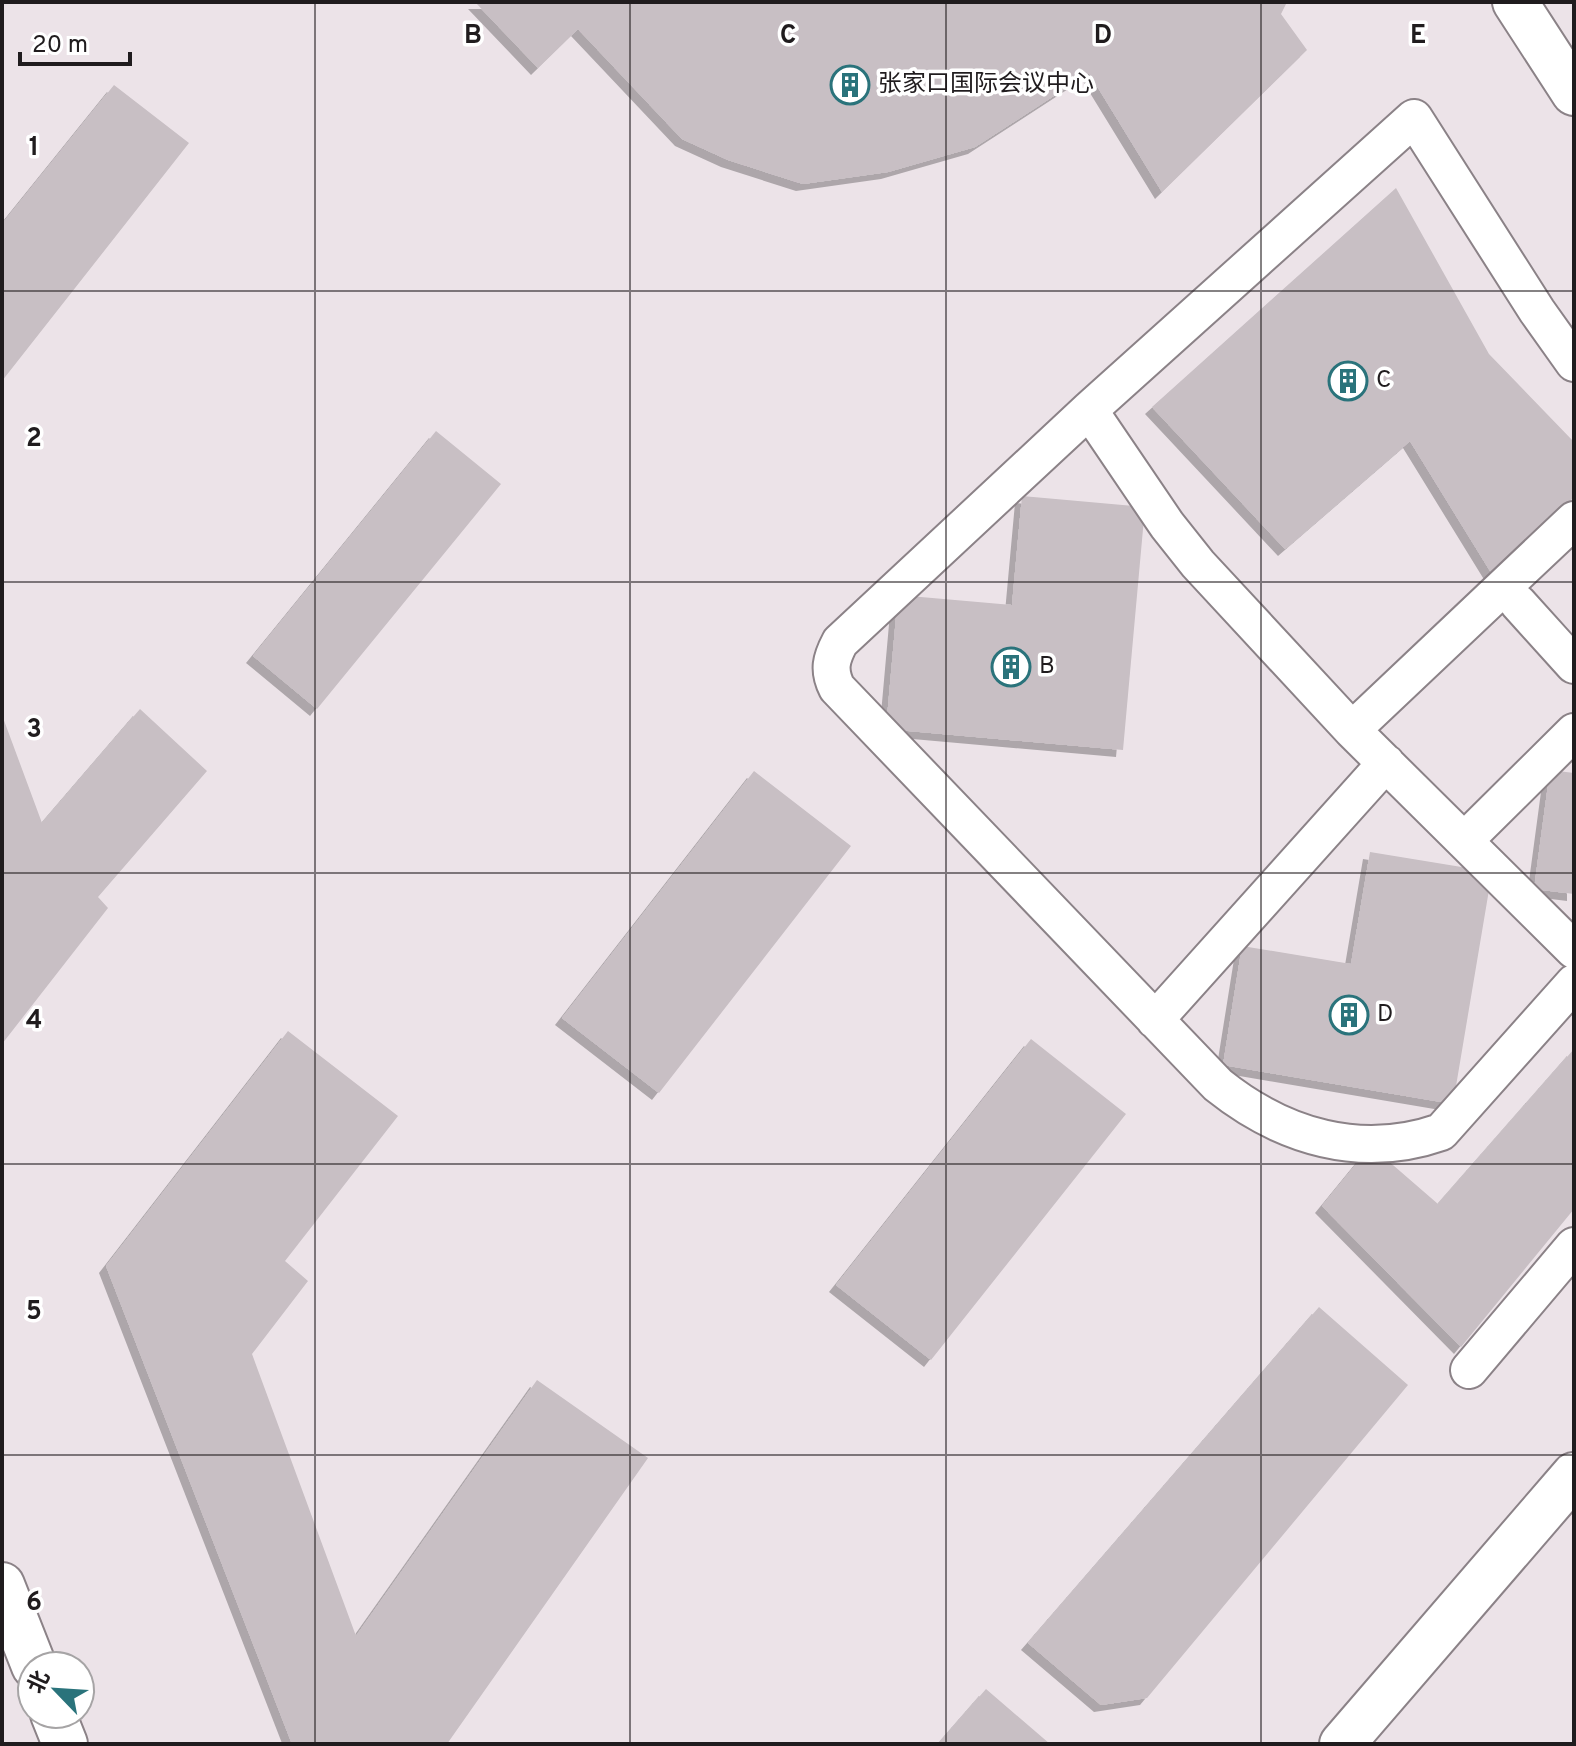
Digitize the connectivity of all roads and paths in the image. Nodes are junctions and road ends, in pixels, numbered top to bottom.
1 (1515, 2) edge
2 (1574, 93) edge
3 (1574, 363) edge
4 (1089, 410) junction
5 (1574, 520) edge
6 (1574, 550) edge
7 (1518, 603) junction
8 (1574, 665) edge
9 (1574, 732) edge
10 (1368, 746) junction
11 (1464, 841) junction
12 (1574, 950) edge
13 (1574, 983) edge
14 (1155, 1020) junction
15 (1574, 1246) edge
16 (1469, 1370) dead end
17 (1574, 1475) edge
18 (2, 1585) edge
19 (28, 1650) edge
20 (1342, 1744) edge

1 - 2 street
3 - 4 street
4 - 10 street
4 - 14 street
5 - 10 street
6 - 7 street
7 - 8 street
7 - 10 street
9 - 11 street
10 - 11 street
10 - 14 street
11 - 12 street
13 - 14 street
15 - 16 street
17 - 20 street
18 - 19 street

